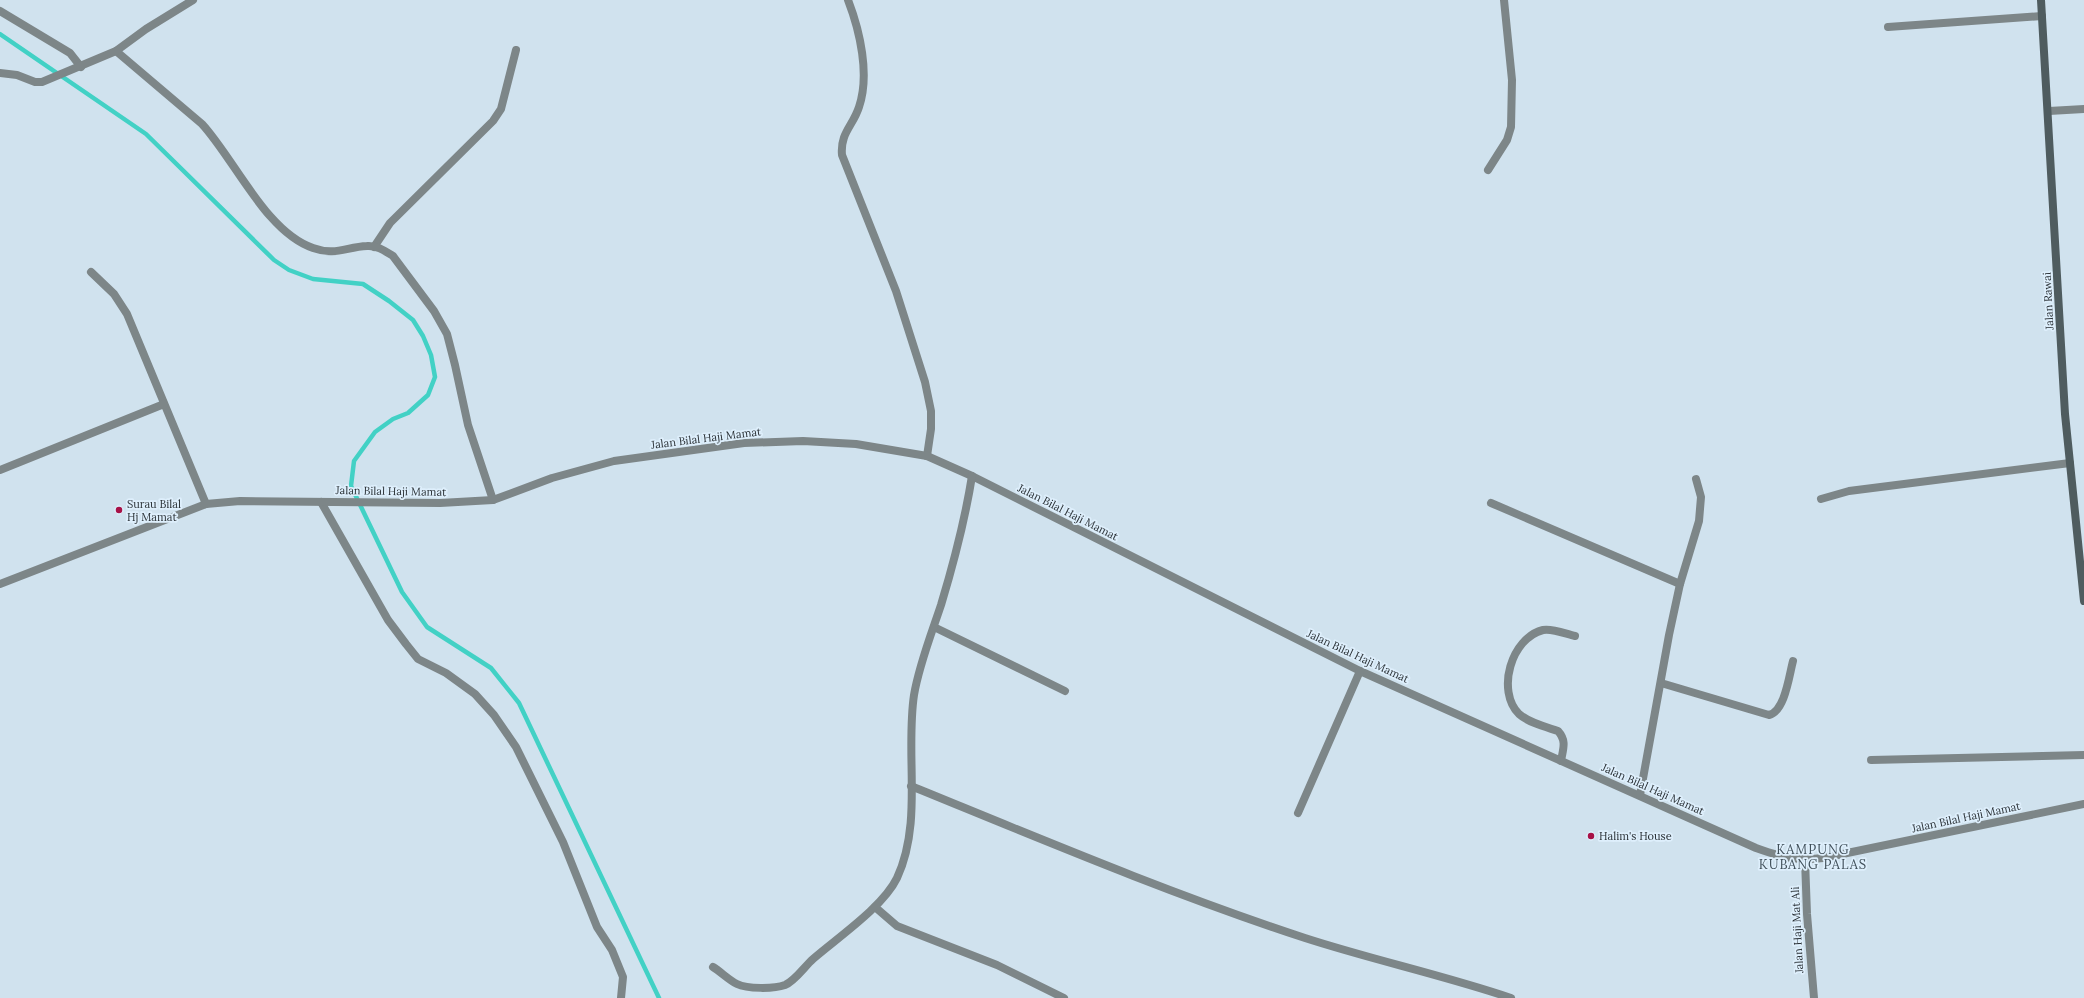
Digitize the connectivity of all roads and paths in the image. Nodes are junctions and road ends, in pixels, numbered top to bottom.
1 (193, 0) edge
2 (848, 0) edge
3 (1504, 0) edge
4 (2041, 0) edge
5 (0, 11) edge
6 (2042, 16) junction
7 (1888, 27) dead end
8 (516, 50) dead end
9 (116, 51) junction
10 (81, 67) junction
11 (0, 73) edge
12 (2084, 109) edge
13 (2049, 111) junction
14 (1488, 170) dead end
15 (374, 247) junction
16 (91, 272) dead end
17 (164, 404) junction
18 (927, 456) junction
19 (2070, 463) junction
20 (0, 470) edge
21 (972, 476) junction
22 (1696, 479) dead end
23 (1821, 499) dead end
24 (493, 500) junction
25 (321, 502) junction
26 (1492, 503) dead end
27 (206, 504) junction
28 (0, 584) edge
29 (1680, 584) junction
30 (2084, 601) edge
31 (934, 627) junction
32 (1575, 636) dead end
33 (1793, 661) dead end
34 (1360, 671) junction
35 (1661, 683) junction
36 (1065, 691) dead end
37 (2084, 755) edge
38 (1871, 760) dead end
39 (1561, 761) junction
40 (911, 786) junction
41 (1640, 795) junction
42 (2084, 804) edge
43 (1298, 813) dead end
44 (1805, 860) junction
45 (875, 906) junction
46 (713, 966) dead end
47 (621, 998) edge
48 (1064, 998) edge
49 (1511, 998) edge
50 (1814, 998) edge

1 - 9 street
2 - 18 street
3 - 14 street
4 - 6 main road, Jalan Rawai
5 - 10 street
6 - 7 street
6 - 13 main road, Jalan Rawai
8 - 15 street
9 - 10 street
9 - 15 street
10 - 11 street
12 - 13 street
13 - 19 main road, Jalan Rawai
15 - 24 street
16 - 17 street
17 - 20 street
17 - 27 street
18 - 21 street, Jalan Bilal Haji Mamat
18 - 24 street, Jalan Bilal Haji Mamat
19 - 23 street
19 - 30 main road, Jalan Rawai
21 - 31 street
21 - 34 street, Jalan Bilal Haji Mamat
22 - 29 street
24 - 25 street, Jalan Bilal Haji Mamat
25 - 27 street, Jalan Bilal Haji Mamat
25 - 47 street
26 - 29 street
27 - 28 street, Jalan Bilal Haji Mamat
29 - 35 street
31 - 36 street
31 - 40 street
32 - 39 street
33 - 35 street
34 - 39 street, Jalan Bilal Haji Mamat
34 - 43 street
35 - 41 street
37 - 38 street
39 - 41 street, Jalan Bilal Haji Mamat
40 - 45 street
40 - 49 street
41 - 44 street, Jalan Bilal Haji Mamat
42 - 44 street, Jalan Bilal Haji Mamat
44 - 50 street, Jalan Haji Mat Ali
45 - 46 street
45 - 48 street

